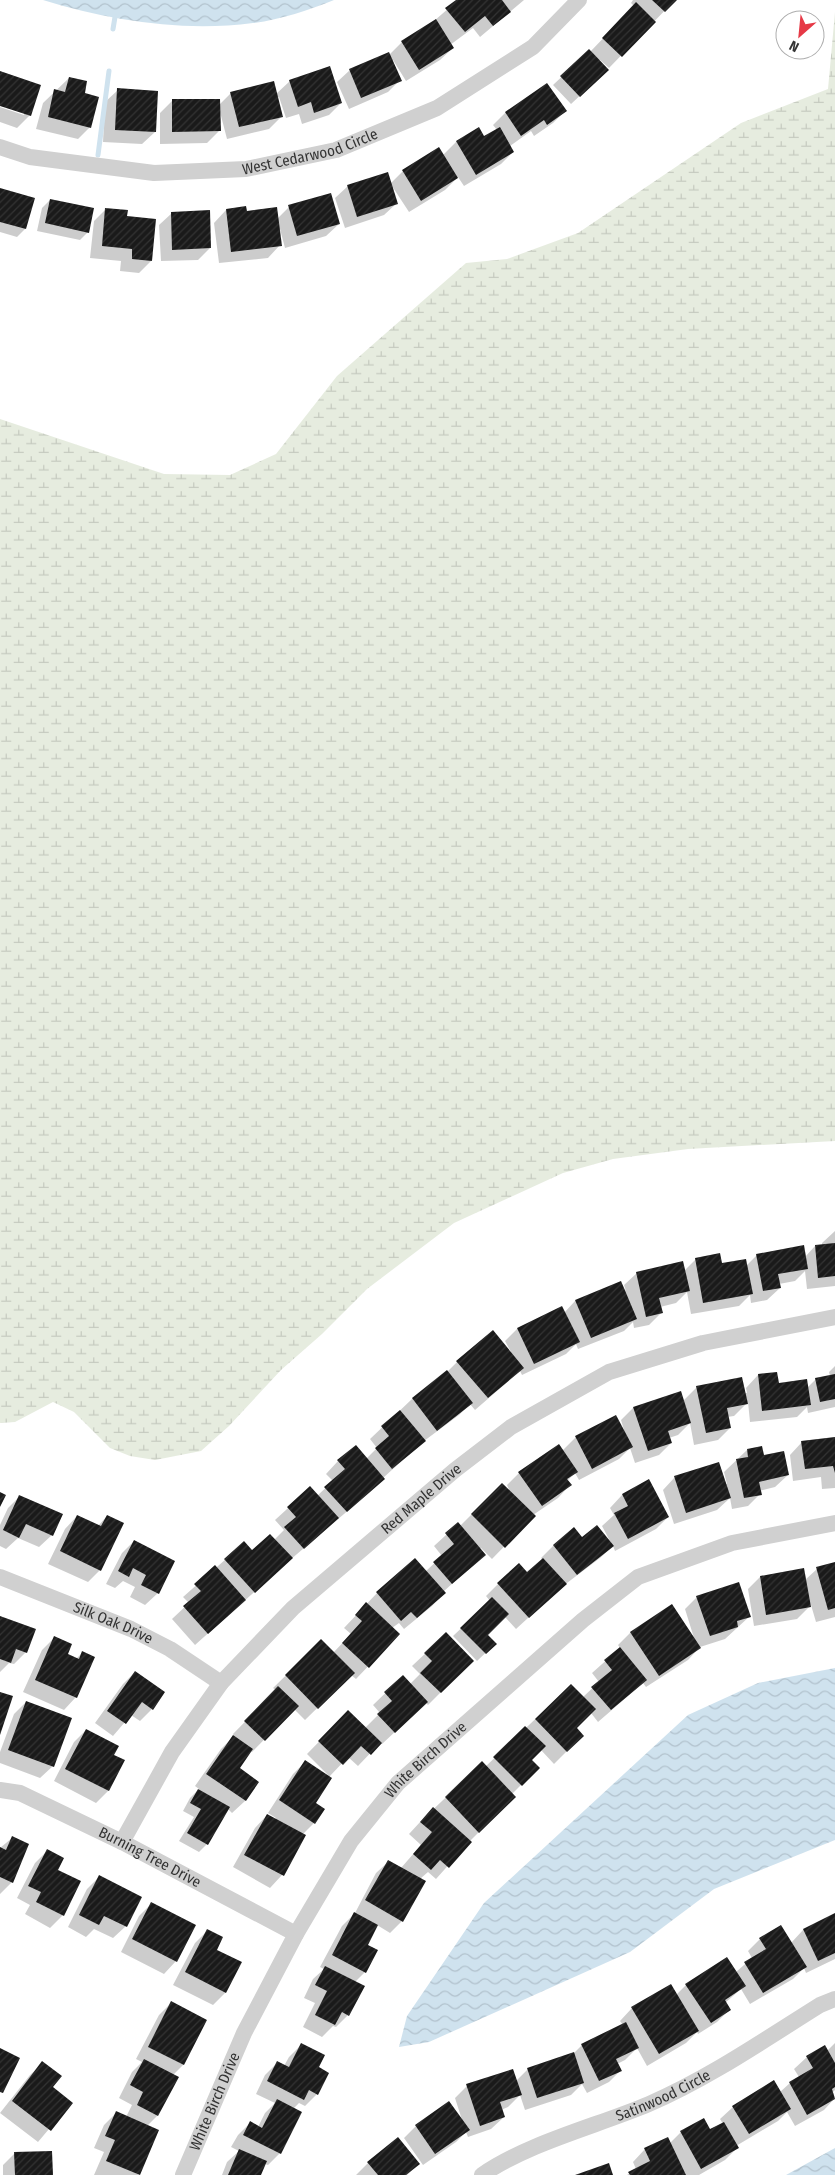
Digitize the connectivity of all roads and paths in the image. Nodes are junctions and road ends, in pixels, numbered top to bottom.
1 (579, 0) edge
2 (0, 147) edge
3 (835, 1317) edge
4 (835, 1523) edge
5 (0, 1576) edge
6 (221, 1683) junction
7 (0, 1790) edge
8 (122, 1842) junction
9 (296, 1934) junction
10 (835, 1999) edge
11 (184, 2175) edge
12 (482, 2175) edge

1 - 2 street, West Cedarwood Circle
3 - 6 street, Red Maple Drive
4 - 9 street, White Birch Drive
5 - 6 street, Silk Oak Drive
6 - 8 street, Red Maple Drive
7 - 8 street, Burning Tree Drive
8 - 9 street, Burning Tree Drive
9 - 11 street, White Birch Drive
10 - 12 street, Satinwood Circle

